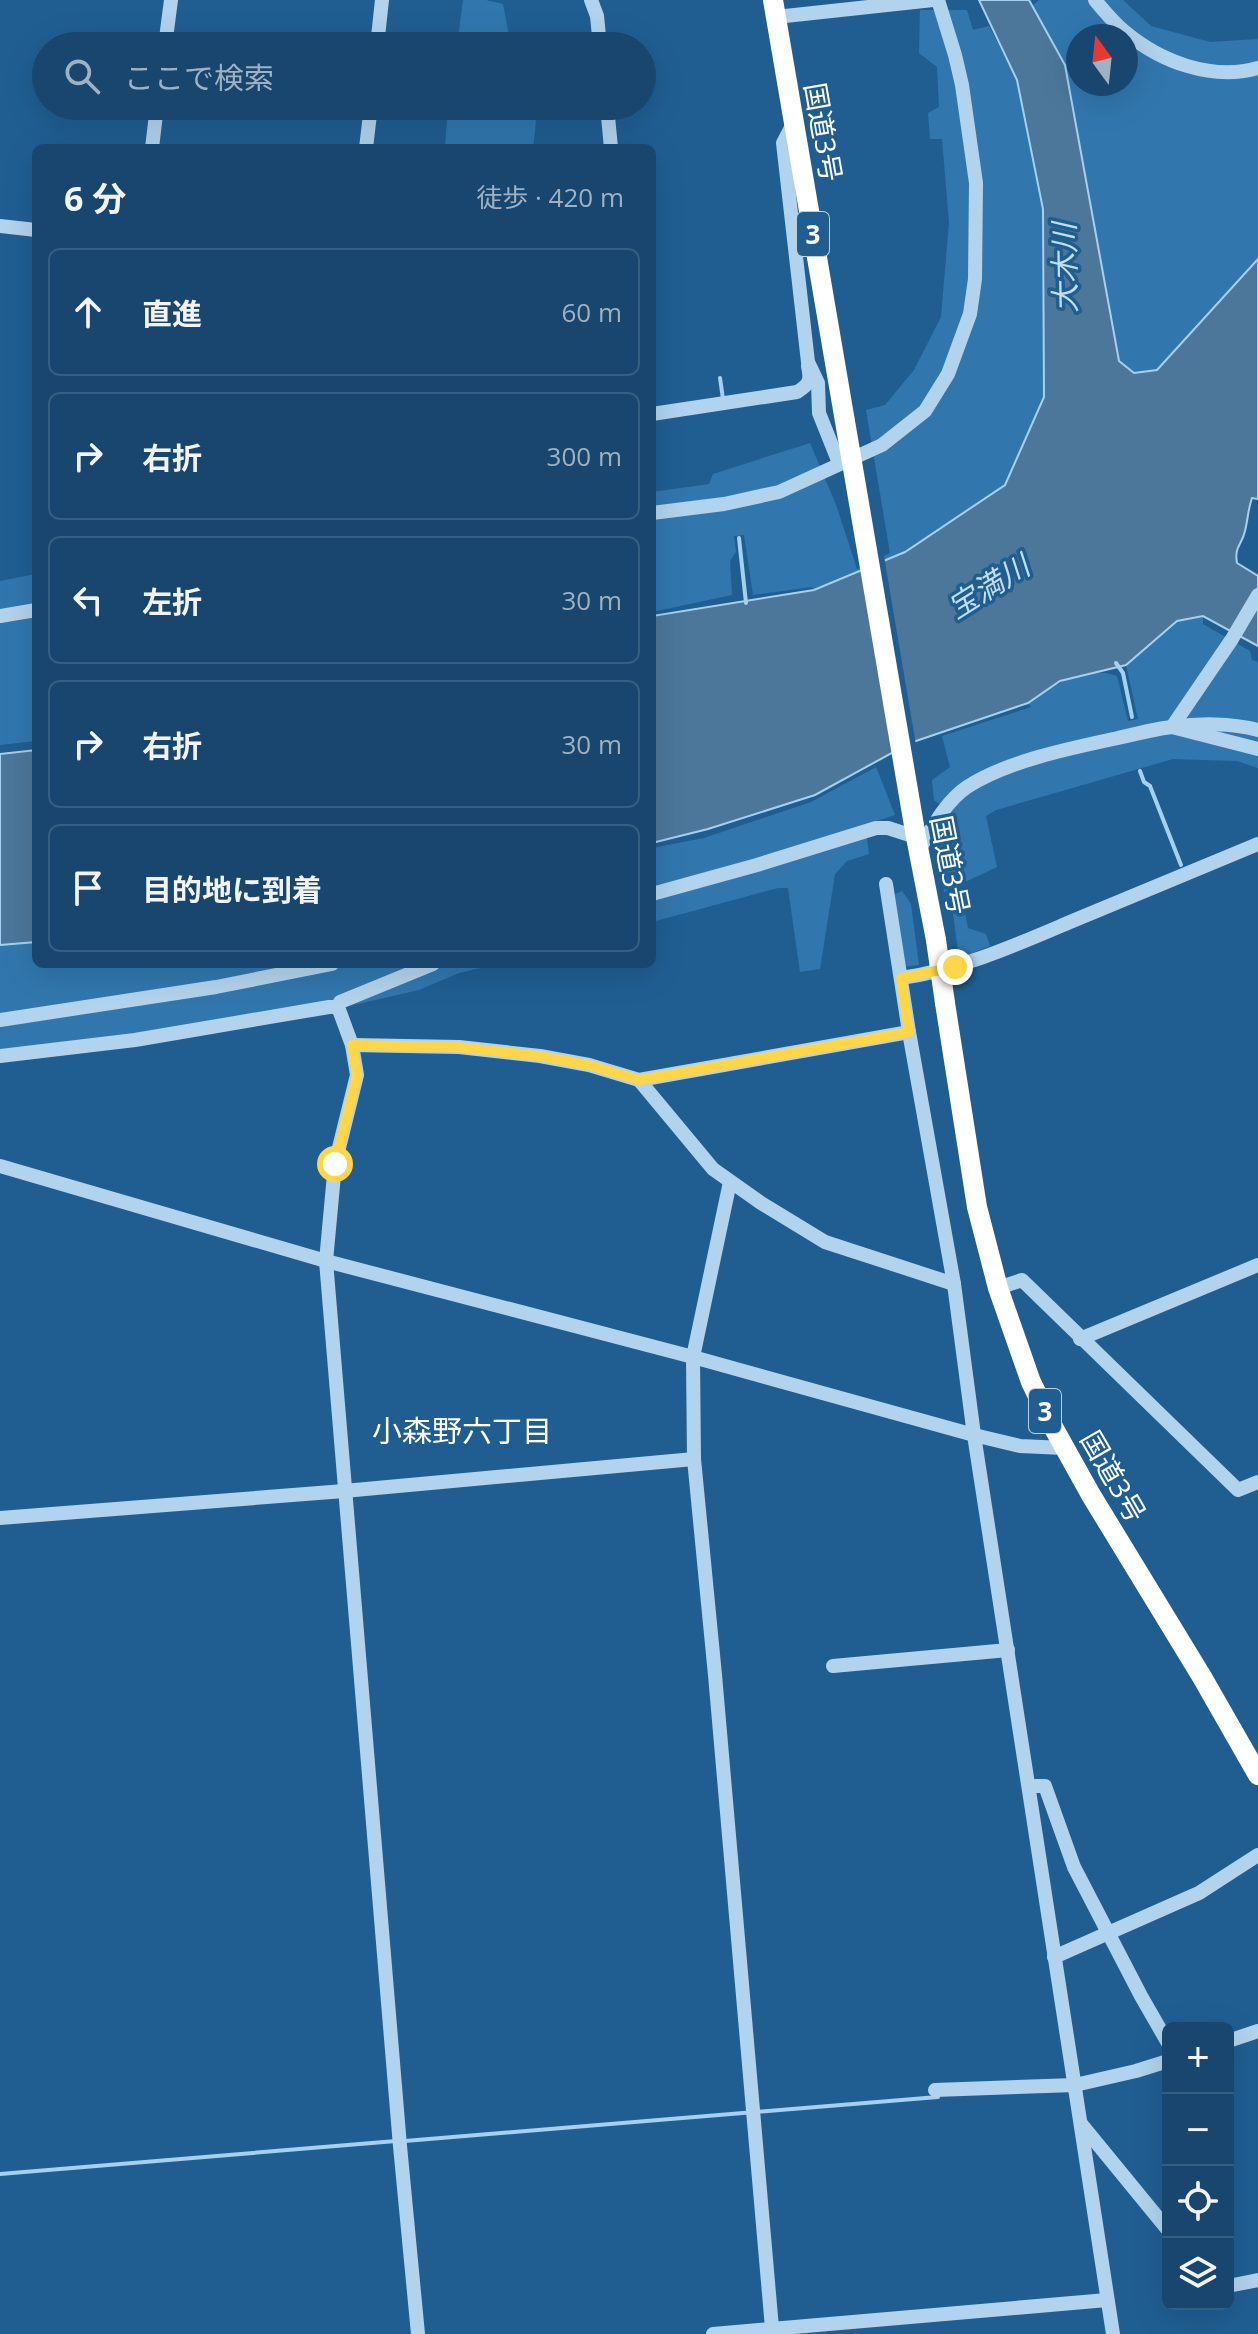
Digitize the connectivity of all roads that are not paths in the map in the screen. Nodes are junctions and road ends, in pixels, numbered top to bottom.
1 (171, 0) edge
2 (382, 0) edge
3 (591, 0) edge
4 (936, 0) edge
5 (1095, 0) edge
6 (774, 9) edge
7 (167, 32) edge
8 (379, 32) edge
9 (599, 32) edge
10 (1258, 68) edge
11 (155, 120) edge
12 (369, 120) edge
13 (608, 120) edge
14 (794, 122) junction
15 (152, 144) edge
16 (366, 144) edge
17 (611, 144) edge
18 (0, 226) edge
19 (32, 230) edge
20 (808, 362) junction
21 (656, 413) edge
22 (849, 463) junction
23 (656, 512) edge
24 (1258, 595) edge
25 (0, 605) edge
26 (32, 608) edge
27 (32, 609) edge
28 (0, 616) edge
29 (1172, 727) junction
30 (1258, 730) edge
31 (1258, 749) edge
32 (917, 844) junction
33 (1258, 844) edge
34 (886, 884) dead end
35 (656, 893) edge
36 (312, 968) edge
37 (423, 968) edge
38 (901, 978) junction
39 (338, 1007) junction
40 (0, 1020) edge
41 (909, 1032) junction
42 (352, 1045) junction
43 (0, 1056) edge
44 (639, 1080) junction
45 (0, 1166) edge
46 (730, 1182) junction
47 (326, 1261) junction
48 (1258, 1265) edge
49 (954, 1284) junction
50 (998, 1288) junction
51 (1080, 1339) junction
52 (693, 1357) junction
53 (974, 1435) junction
54 (1064, 1448) junction
55 (694, 1459) junction
56 (1258, 1482) edge
57 (344, 1491) junction
58 (0, 1518) edge
59 (1008, 1650) junction
60 (833, 1666) dead end
61 (1258, 1775) edge
62 (1029, 1786) junction
63 (1258, 1855) edge
64 (1108, 1934) junction
65 (1054, 1957) junction
66 (1258, 2031) edge
67 (1162, 2032) edge
68 (1234, 2039) edge
69 (1162, 2063) edge
70 (1075, 2085) junction
71 (935, 2090) dead end
72 (1082, 2124) junction
73 (1162, 2223) edge
74 (1258, 2280) edge
75 (1234, 2285) edge
76 (1107, 2300) junction
77 (772, 2328) junction
78 (418, 2334) edge
79 (713, 2334) edge
80 (1113, 2334) edge

1 - 7 street
2 - 8 street
3 - 9 street
4 - 6 street
4 - 22 street
5 - 10 street
6 - 14 highway, 国道3号 / 3
11 - 15 street
12 - 16 street
13 - 17 street
14 - 20 street
14 - 22 highway, 国道3号 / 3
18 - 19 street
20 - 21 street
20 - 22 street
22 - 23 street
22 - 32 highway, 国道3号 / 3
24 - 29 street
25 - 26 street
27 - 28 street
29 - 30 street
29 - 31 street
29 - 32 street
32 - 35 street
32 - 50 highway, 国道3号 / 3, bridge
33 - 38 street
34 - 38 street
36 - 40 street
37 - 39 street
38 - 41 street
39 - 42 street
39 - 43 street
41 - 44 street
41 - 49 street
42 - 44 street
42 - 47 street
44 - 46 street
45 - 47 street
46 - 49 street
46 - 52 street
47 - 52 street
47 - 57 street
48 - 51 street
49 - 53 street
50 - 51 street
50 - 54 highway, 国道3号 / 3
51 - 56 street
52 - 53 street
52 - 55 street
53 - 54 street
53 - 59 street
54 - 61 highway, 国道3号 / 3
55 - 57 street
55 - 77 street
57 - 58 street
57 - 78 street
59 - 60 street
59 - 62 street
62 - 64 street
62 - 65 street
63 - 64 street
64 - 65 street
64 - 67 street
65 - 70 street
66 - 68 street
69 - 70 street
70 - 71 street
70 - 72 street
72 - 73 street
72 - 76 street
74 - 75 street
76 - 77 street
76 - 80 street
77 - 79 street

